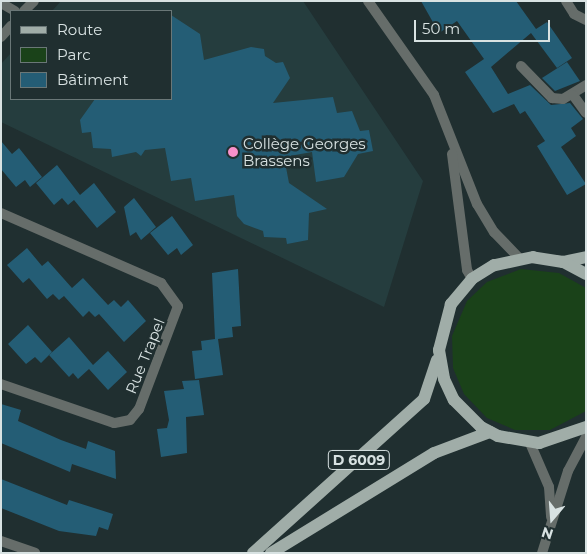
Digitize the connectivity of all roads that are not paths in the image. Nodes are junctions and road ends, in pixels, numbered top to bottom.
1 (34, 1) edge
2 (368, 1) edge
3 (566, 1) edge
4 (1, 3) edge
5 (12, 10) edge
6 (25, 10) edge
7 (586, 20) edge
8 (10, 27) edge
9 (1, 37) edge
10 (521, 66) dead end
11 (586, 85) edge
12 (573, 95) junction
13 (586, 112) edge
14 (450, 138) junction
15 (1, 213) edge
16 (586, 257) edge
17 (519, 258) junction
18 (564, 262) junction
19 (586, 274) edge
20 (472, 279) junction
21 (439, 350) junction
22 (1, 384) edge
23 (586, 427) edge
24 (490, 432) junction
25 (586, 437) edge
26 (530, 443) junction
27 (550, 533) junction
28 (1, 541) edge
29 (35, 553) edge
30 (253, 553) edge
31 (271, 553) edge
32 (542, 553) edge

1 - 6 street
2 - 14 street
3 - 7 street
4 - 5 street
8 - 9 street
10 - 12 street
11 - 12 street
12 - 13 street
14 - 17 street
14 - 20 street
15 - 22 street, Rue Trapel
16 - 18 main road
17 - 18 main road
17 - 20 main road
18 - 19 main road
20 - 21 main road
21 - 24 main road
21 - 30 main road, D 6009
23 - 26 main road
24 - 26 main road
24 - 31 main road, D 6009
25 - 27 street
26 - 27 street
27 - 32 street
28 - 29 street

